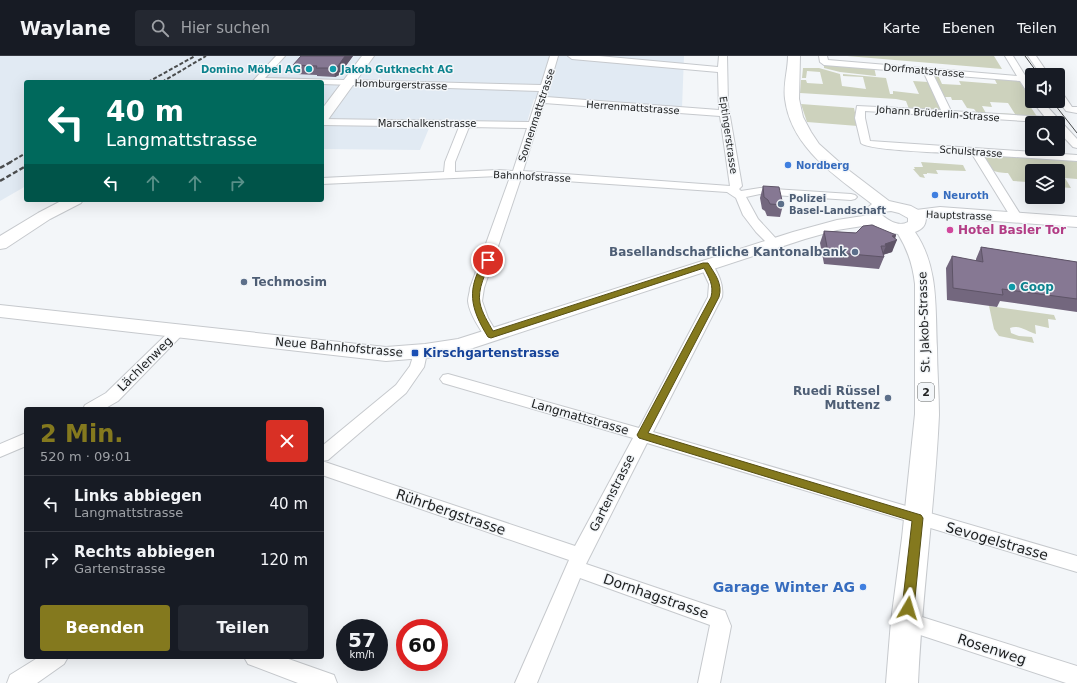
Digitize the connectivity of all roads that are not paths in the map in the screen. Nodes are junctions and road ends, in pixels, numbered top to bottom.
1 (281, 56) edge
2 (368, 56) edge
3 (554, 56) edge
4 (572, 56) edge
5 (723, 56) edge
6 (794, 56) edge
7 (1009, 56) edge
8 (1032, 56) edge
9 (824, 59) edge
10 (1040, 68) edge
11 (722, 70) junction
12 (927, 70) junction
13 (1025, 78) joint
14 (258, 80) edge
15 (324, 82) edge
16 (348, 82) junction
17 (545, 88) junction
18 (542, 100) junction
19 (1065, 101) edge
20 (1043, 108) edge
21 (1073, 110) edge
22 (724, 113) junction
23 (947, 113) junction
24 (324, 115) edge
25 (1050, 116) edge
26 (1025, 120) edge
27 (324, 122) edge
28 (466, 123) junction
29 (533, 124) junction
30 (1065, 132) edge
31 (866, 143) joint
32 (1077, 145) edge
33 (975, 151) junction
34 (1077, 158) edge
35 (516, 174) junction
36 (449, 175) junction
37 (324, 181) edge
38 (737, 192) junction
39 (851, 197) dead end
40 (71, 202) edge
41 (880, 213) junction
42 (1016, 217) junction
43 (909, 221) junction
44 (1077, 222) edge
45 (774, 243) junction
46 (0, 244) edge
47 (706, 265) junction
48 (0, 311) edge
49 (178, 331) junction
50 (491, 335) junction
51 (420, 353) junction
52 (448, 379) dead end
53 (95, 407) edge
54 (642, 435) junction
55 (24, 440) edge
56 (0, 451) edge
57 (324, 453) edge
58 (324, 469) edge
59 (918, 518) junction
60 (578, 562) junction
61 (1077, 564) edge
62 (906, 621) junction
63 (54, 659) edge
64 (260, 659) edge
65 (1077, 676) edge
66 (18, 683) edge
67 (326, 683) edge
68 (526, 683) edge
69 (709, 683) edge
70 (902, 683) edge

1 - 14 street
2 - 16 street
3 - 17 street, Sonnenmattstrasse
4 - 11 street
5 - 11 street, Eptingerstrasse
6 - 41 main road
7 - 13 street
8 - 10 street
9 - 12 street, Dorfmattstrasse
11 - 22 street, Eptingerstrasse
12 - 13 street, Dorfmattstrasse
12 - 23 street
15 - 16 street, Homburgerstrasse
16 - 17 street, Homburgerstrasse
16 - 24 street
17 - 18 street, Sonnenmattstrasse
18 - 22 street, Herrenmattstrasse
18 - 29 street, Sonnenmattstrasse
19 - 21 street
20 - 25 street
22 - 38 street, Eptingerstrasse
23 - 26 street, Johann Brüderlin-Strasse
23 - 31 street, Johann Brüderlin-Strasse
27 - 28 street, Marschalkenstrasse
28 - 29 street, Marschalkenstrasse
28 - 36 street
29 - 35 street, Sonnenmattstrasse
30 - 32 street
31 - 33 street, Schulstrasse
33 - 34 street, Schulstrasse
33 - 42 street
35 - 36 street, Bahnhofstrasse
35 - 38 street, Bahnhofstrasse
35 - 50 street
36 - 37 street, Bahnhofstrasse
38 - 39 street, Bahnhofstrasse
38 - 45 street
40 - 46 street
41 - 43 main road
41 - 45 street, Neue Bahnhofstrasse
42 - 43 street, Hauptstrasse
42 - 44 street, Hauptstrasse
43 - 59 main road, St. Jakob-Strasse / 2
45 - 47 street, Neue Bahnhofstrasse
47 - 50 street, Neue Bahnhofstrasse
47 - 54 street, Gartenstrasse
48 - 49 street, Neue Bahnhofstrasse
49 - 51 street, Neue Bahnhofstrasse
49 - 53 street, Lächlenweg
50 - 51 street, Neue Bahnhofstrasse
51 - 57 street
52 - 54 street, Langmattstrasse
54 - 59 street, Langmattstrasse
54 - 60 street, Gartenstrasse
55 - 56 street
58 - 60 street, Rührbergstrasse
59 - 61 street, Sevogelstrasse
59 - 62 main road, St. Jakob-Strasse / 2
60 - 68 street, Gartenstrasse
60 - 69 street, Dornhagstrasse
62 - 65 street, Rosenweg
62 - 70 main road, St. Jakob-Strasse / 2
63 - 66 street
64 - 67 street

